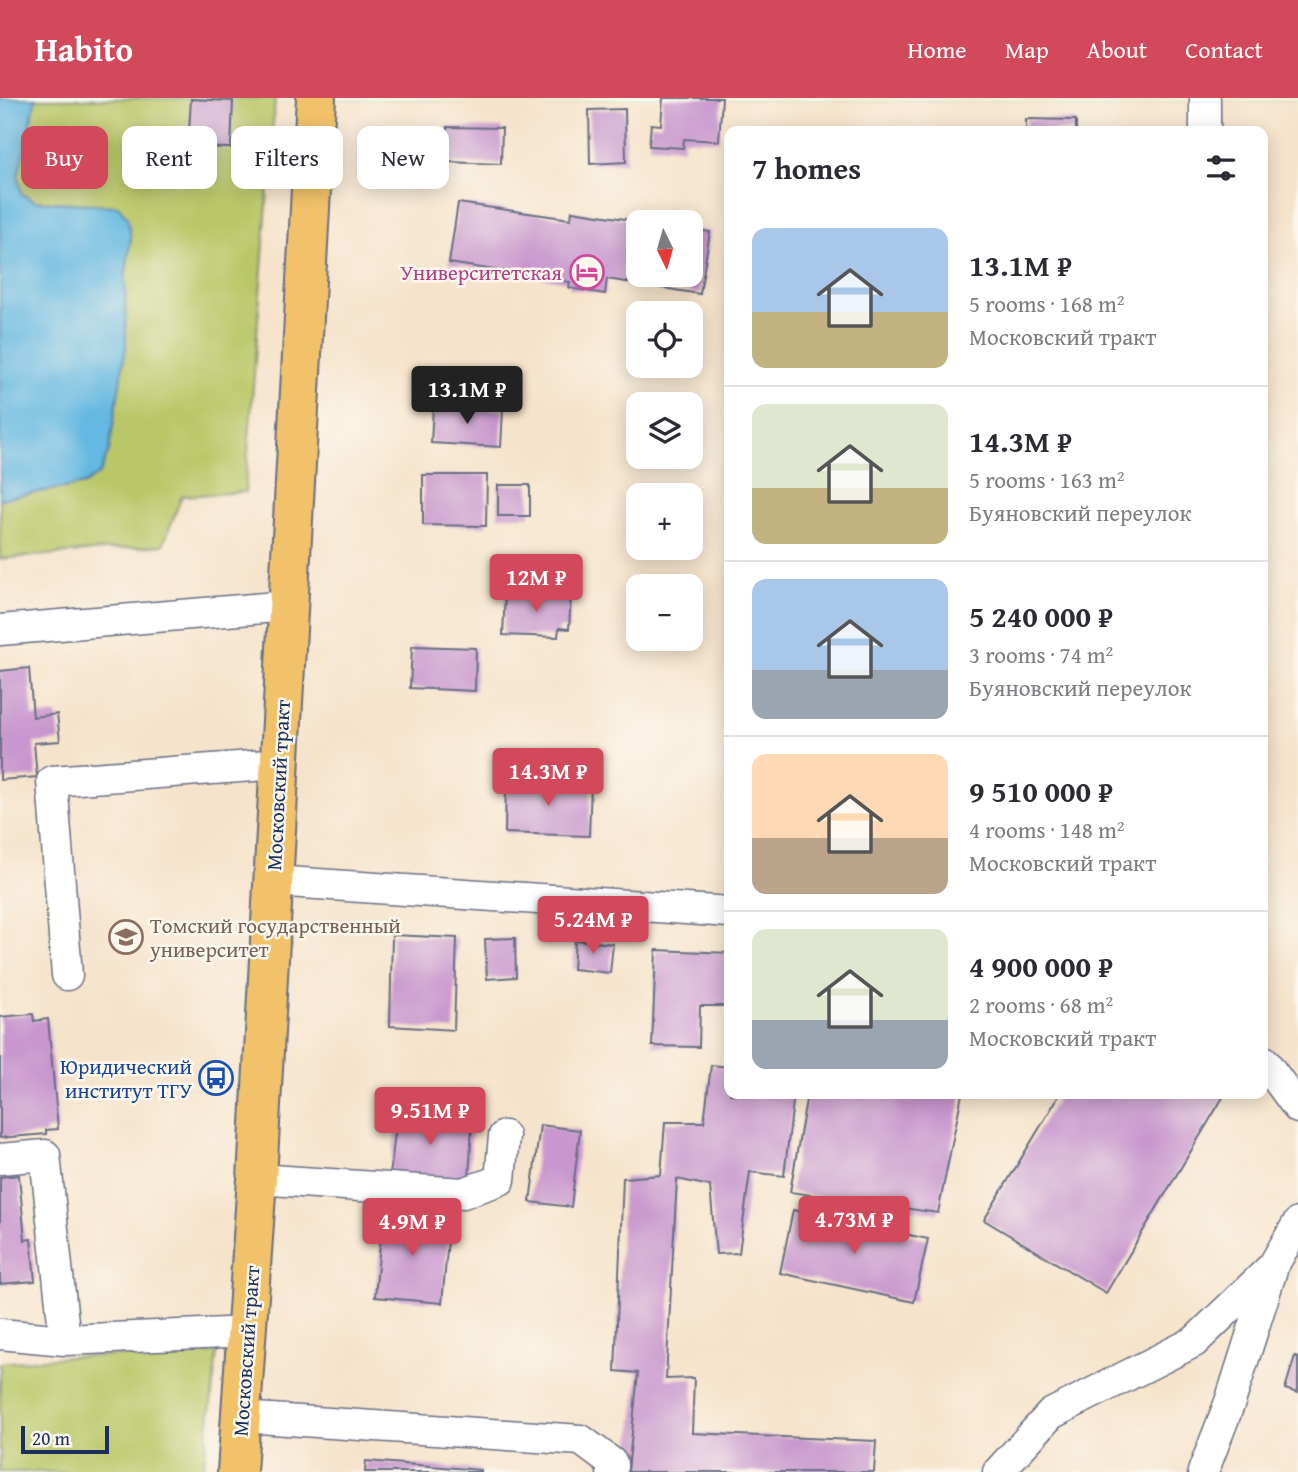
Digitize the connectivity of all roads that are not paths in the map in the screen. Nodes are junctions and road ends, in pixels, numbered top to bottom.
1 (316, 98) edge
2 (1205, 98) edge
3 (1205, 126) edge
4 (288, 606) junction
5 (0, 630) edge
6 (279, 764) junction
7 (273, 881) junction
8 (724, 912) edge
9 (67, 975) dead end
10 (1268, 1066) edge
11 (1295, 1098) edge
12 (504, 1136) dead end
13 (0, 1159) edge
14 (257, 1179) junction
15 (1298, 1223) edge
16 (1273, 1266) junction
17 (248, 1332) junction
18 (0, 1334) edge
19 (65, 1340) junction
20 (242, 1417) junction
21 (236, 1472) edge
22 (612, 1472) edge
23 (998, 1472) edge
24 (1203, 1472) edge

1 - 4 main road, Московский тракт
2 - 3 street
4 - 5 street
4 - 6 main road, Московский тракт
6 - 7 main road, Московский тракт
6 - 9 street
7 - 8 street
7 - 14 main road, Московский тракт
10 - 11 street
12 - 14 street
13 - 19 street
14 - 17 main road, Московский тракт
15 - 16 street
16 - 23 street
16 - 24 street
17 - 19 street
17 - 20 main road, Московский тракт
18 - 19 street
20 - 21 main road, Московский тракт
20 - 22 street

